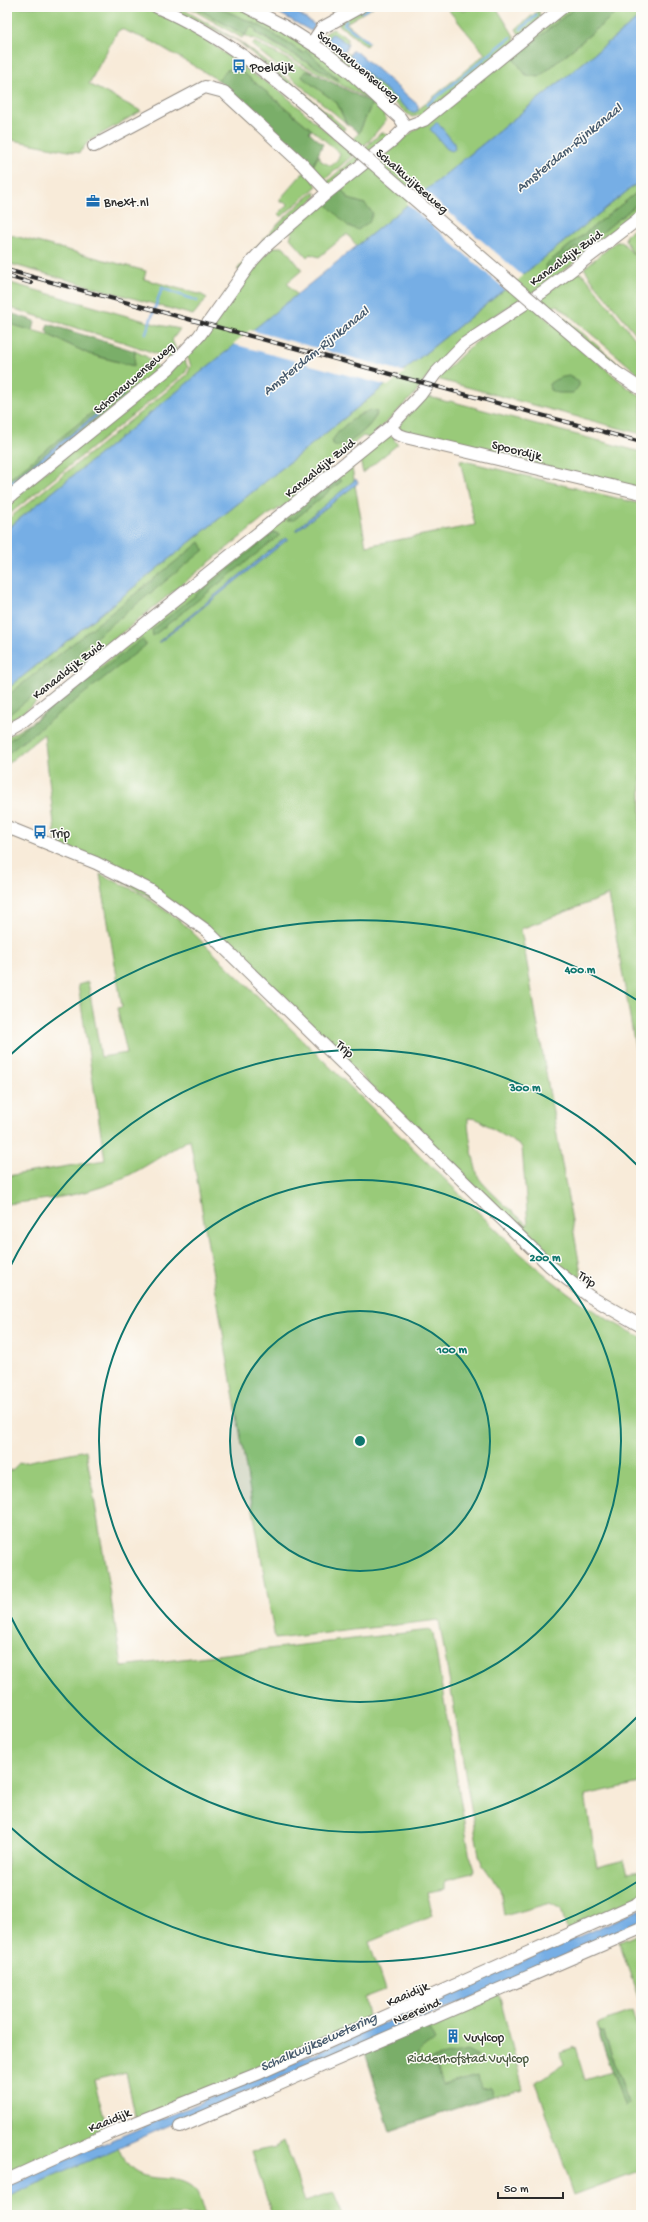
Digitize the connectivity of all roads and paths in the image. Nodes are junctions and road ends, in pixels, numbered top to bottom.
1 (157, 7) edge
2 (247, 7) edge
3 (360, 7) edge
4 (563, 7) edge
5 (312, 43) junction
6 (406, 127) junction
7 (94, 146) dead end
8 (328, 192) junction
9 (641, 217) edge
10 (641, 389) edge
11 (390, 427) junction
12 (641, 493) edge
13 (7, 499) edge
14 (7, 731) edge
15 (7, 827) edge
16 (641, 1326) edge
17 (641, 1902) edge
18 (641, 1928) edge
19 (180, 2126) dead end
20 (7, 2180) edge

1 - 10 street, Schalkwijkseweg, bridge
2 - 5 street, Schonauwenseweg
3 - 5 street
4 - 6 street, Schonauwenseweg
5 - 6 street, Schonauwenseweg
6 - 8 street, Schonauwenseweg
7 - 8 street
8 - 13 street, Schonauwenseweg
9 - 11 street, Kanaaldijk Zuid
11 - 12 street, Spoordijk
11 - 14 street, Kanaaldijk Zuid
15 - 16 street, Trip
17 - 20 street, Kaaidijk
18 - 19 street, Neereind

